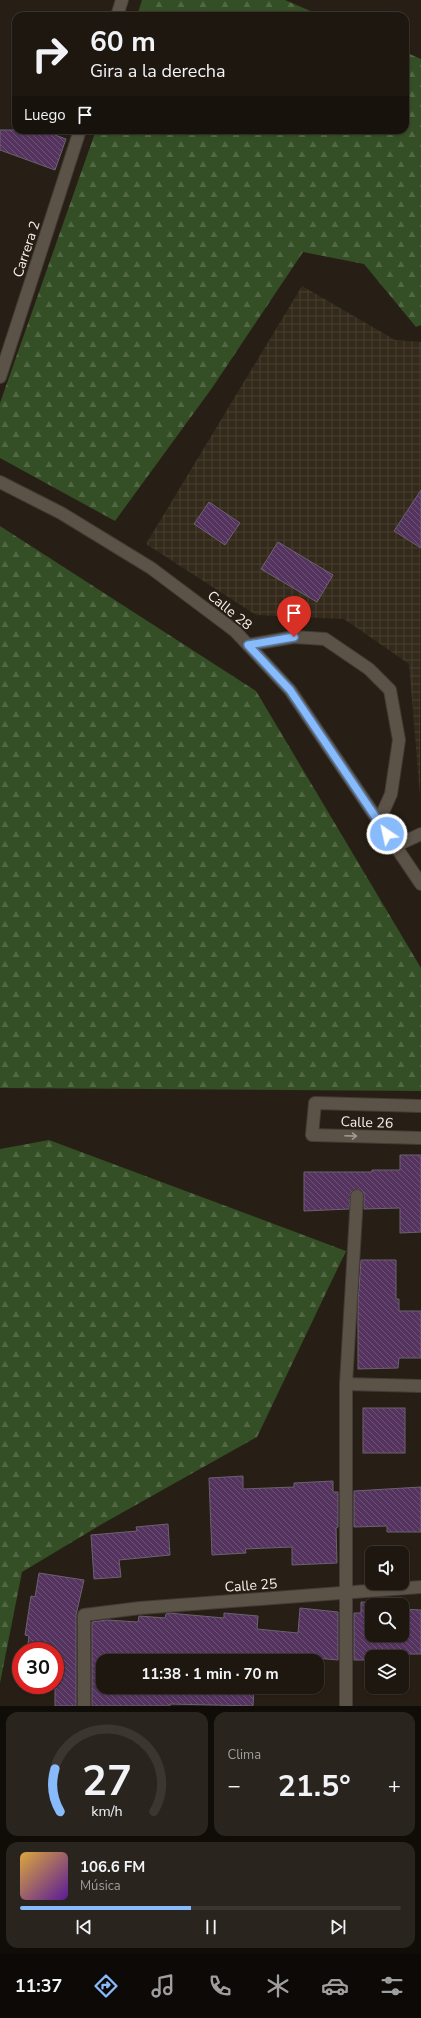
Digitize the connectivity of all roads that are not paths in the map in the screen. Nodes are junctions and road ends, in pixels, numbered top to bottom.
1 (122, 0) edge
2 (118, 12) edge
3 (79, 134) edge
4 (0, 377) edge
5 (0, 482) edge
6 (248, 645) junction
7 (379, 822) junction
8 (421, 834) edge
9 (396, 846) junction
10 (421, 884) edge
11 (421, 1106) edge
12 (421, 1138) edge
13 (357, 1196) dead end
14 (346, 1384) junction
15 (421, 1386) edge
16 (421, 1587) edge
17 (346, 1593) junction
18 (84, 1706) edge
19 (346, 1706) edge

1 - 2 street
3 - 4 street, Carrera 2
5 - 6 street, Calle 28
6 - 7 street, Calle 28
6 - 7 street
7 - 9 street, Calle 28
8 - 9 street
9 - 10 street, Calle 28
11 -> 12 street, Calle 26
13 - 14 street
14 - 15 street
14 - 17 street
16 - 17 street, Calle 25
17 - 18 street, Calle 25
17 - 19 street

